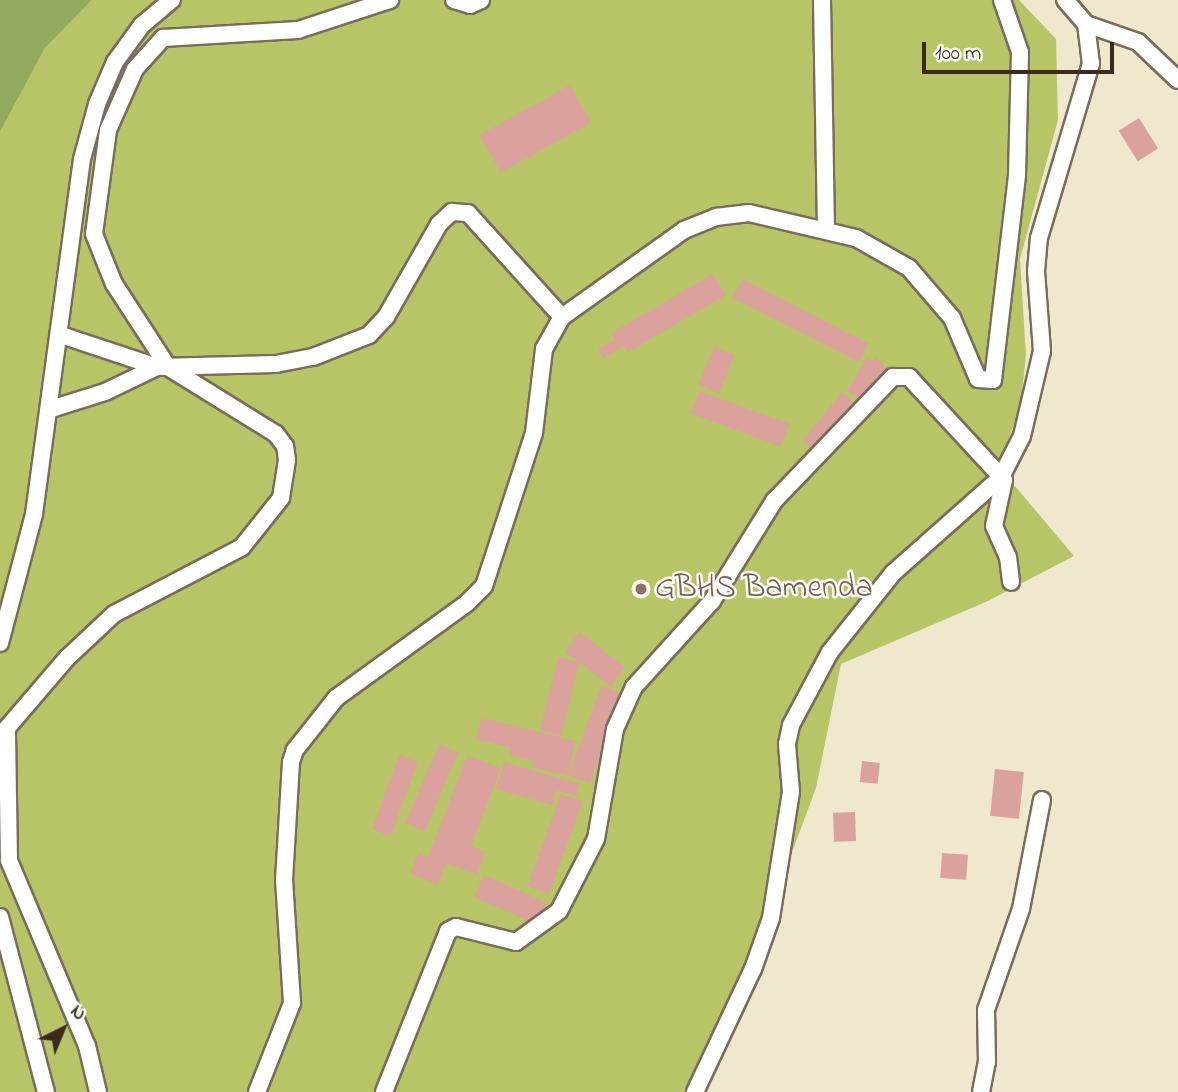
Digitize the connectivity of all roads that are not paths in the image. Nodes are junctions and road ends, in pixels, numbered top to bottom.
1 (172, 0) edge
2 (390, 0) edge
3 (454, 0) edge
4 (481, 0) edge
5 (822, 0) edge
6 (1002, 0) edge
7 (1065, 0) edge
8 (1086, 24) junction
9 (1178, 80) edge
10 (826, 229) junction
11 (562, 317) junction
12 (61, 335) junction
13 (162, 367) junction
14 (51, 409) junction
15 (1001, 477) junction
16 (1011, 582) dead end
17 (0, 643) edge
18 (1042, 800) dead end
19 (0, 917) edge
20 (46, 1092) edge
21 (98, 1092) edge
22 (257, 1092) edge
23 (384, 1092) edge
24 (695, 1092) edge
25 (981, 1092) edge

1 - 12 street
2 - 13 street
3 - 4 street
5 - 10 street
6 - 10 street
7 - 8 street
8 - 9 street
8 - 15 street
10 - 11 street
11 - 13 street
11 - 22 street
12 - 13 street
12 - 14 street
13 - 14 street
13 - 21 street
14 - 17 street
15 - 16 street
15 - 23 street
15 - 24 street
18 - 25 street
19 - 20 street

